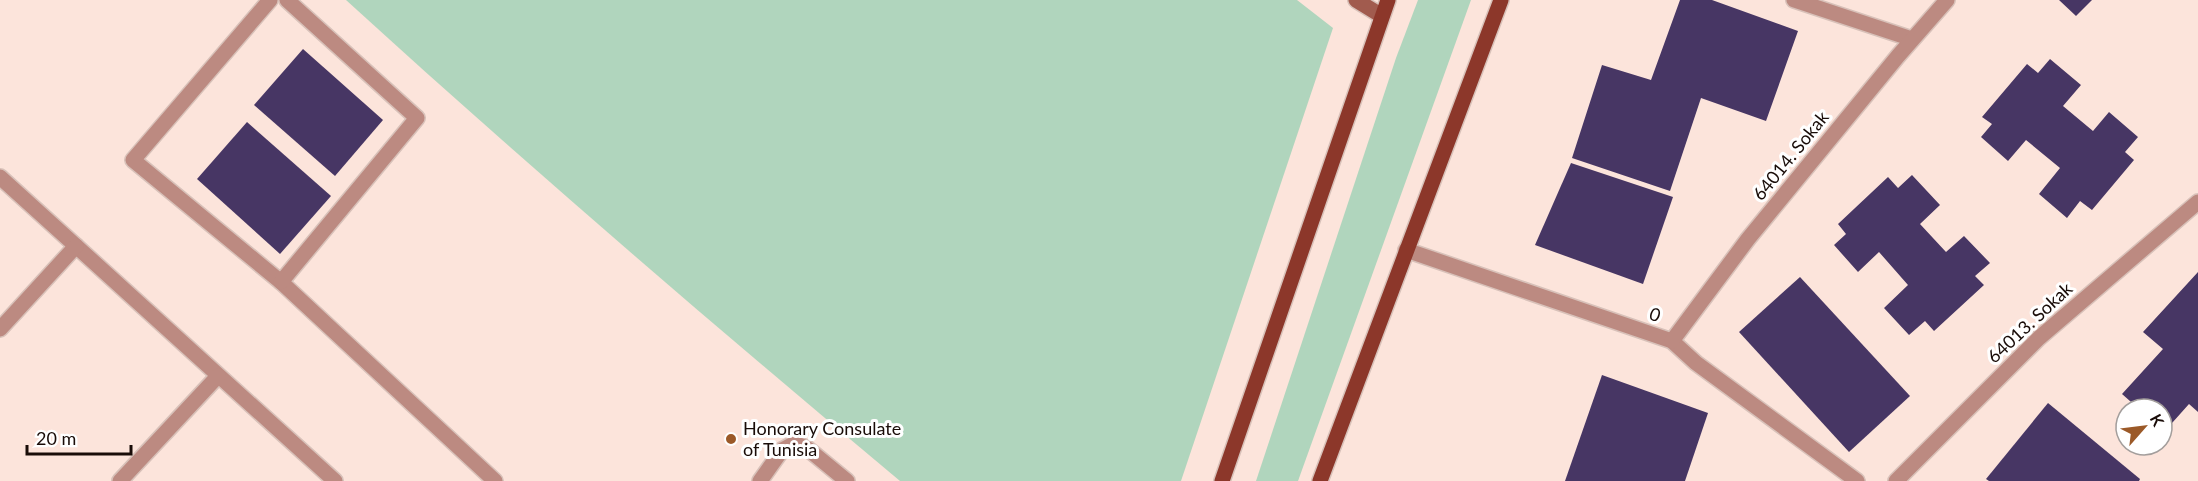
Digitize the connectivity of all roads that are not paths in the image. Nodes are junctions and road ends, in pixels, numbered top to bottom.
1 (270, 0) edge
2 (287, 0) edge
3 (1356, 0) edge
4 (1388, 0) edge
5 (1502, 0) edge
6 (1794, 0) edge
7 (1947, 0) edge
8 (1382, 16) junction
9 (1912, 39) junction
10 (0, 177) edge
11 (2198, 202) edge
12 (76, 246) junction
13 (1406, 250) junction
14 (281, 282) junction
15 (0, 329) edge
16 (1672, 341) junction
17 (218, 375) junction
18 (120, 481) edge
19 (335, 481) edge
20 (495, 481) edge
21 (760, 481) edge
22 (847, 481) edge
23 (1222, 481) edge
24 (1320, 481) edge
25 (1857, 481) edge
26 (1896, 481) edge

1 - 14 street
2 - 14 street
3 - 8 street
4 - 8 main road
5 - 13 main road
6 - 9 street
7 - 9 street, 64014. Sokak
8 - 23 main road
9 - 16 street, 64014. Sokak
10 - 12 street
11 - 26 street, 64013. Sokak
12 - 15 street
12 - 17 street
13 - 16 street, 0
13 - 24 main road
14 - 20 street
16 - 25 street, 0
17 - 18 street
17 - 19 street
21 - 22 street

